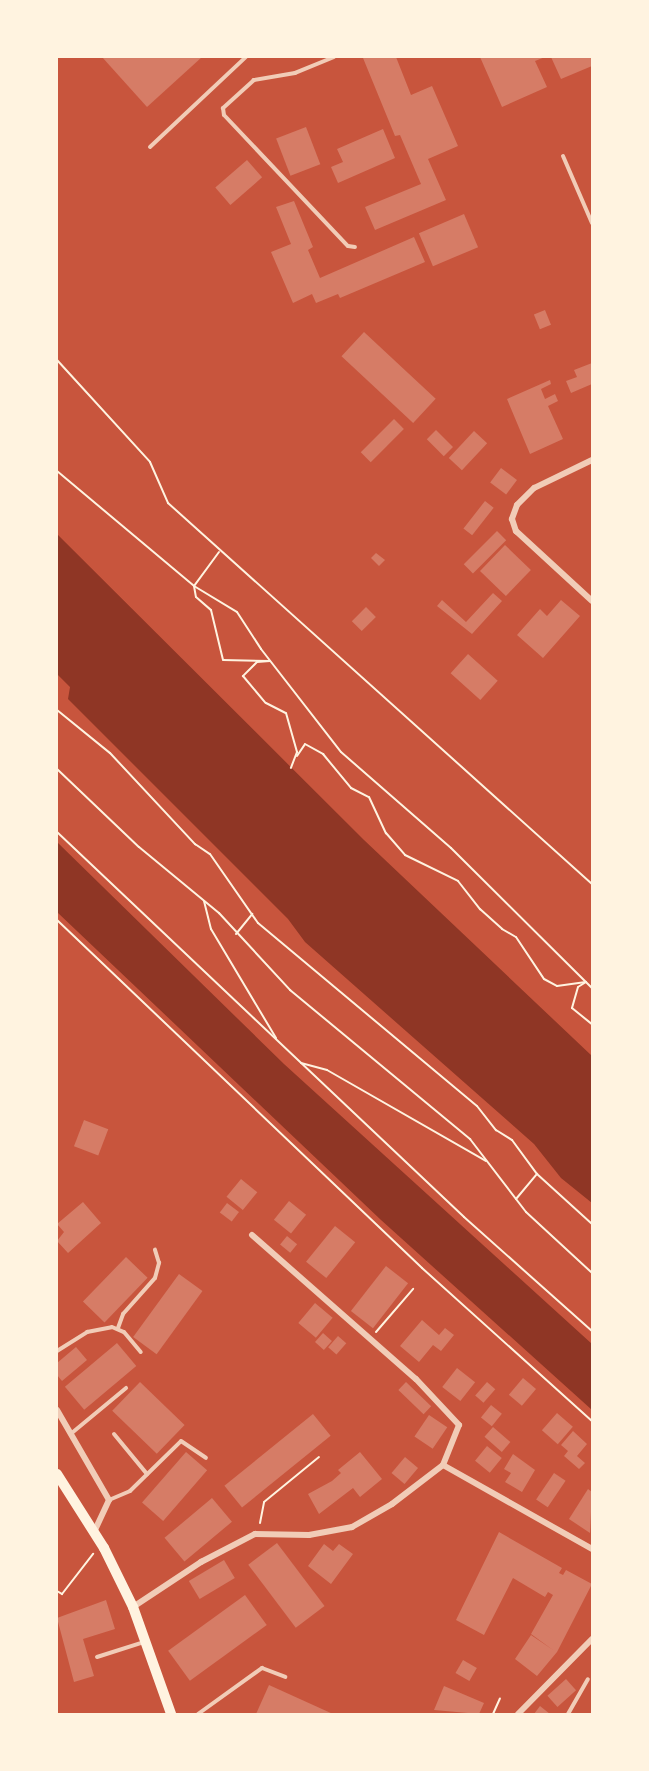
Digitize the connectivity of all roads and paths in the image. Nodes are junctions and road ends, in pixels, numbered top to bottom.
1 (246, 57) edge
2 (334, 57) edge
3 (150, 147) dead end
4 (563, 156) dead end
5 (592, 223) edge
6 (355, 247) dead end
7 (57, 360) edge
8 (592, 460) edge
9 (57, 471) edge
10 (219, 552) junction
11 (194, 586) junction
12 (592, 601) edge
13 (270, 661) junction
14 (57, 710) edge
15 (297, 756) junction
16 (291, 768) dead end
17 (57, 769) edge
18 (57, 832) edge
19 (592, 884) edge
20 (204, 901) junction
21 (252, 914) junction
22 (57, 920) edge
23 (236, 934) junction
24 (586, 982) junction
25 (592, 988) edge
26 (592, 1024) edge
27 (276, 1040) junction
28 (300, 1063) junction
29 (486, 1161) junction
30 (537, 1174) junction
31 (516, 1200) junction
32 (592, 1224) edge
33 (252, 1235) dead end
34 (155, 1250) dead end
35 (592, 1272) edge
36 (413, 1289) dead end
37 (118, 1328) junction
38 (592, 1331) edge
39 (370, 1338) junction
40 (57, 1351) edge
41 (141, 1352) dead end
42 (126, 1388) dead end
43 (57, 1410) edge
44 (592, 1421) edge
45 (73, 1432) junction
46 (114, 1434) dead end
47 (319, 1457) dead end
48 (206, 1458) dead end
49 (443, 1465) junction
50 (57, 1474) edge
51 (147, 1474) junction
52 (110, 1500) junction
53 (260, 1523) dead end
54 (94, 1532) junction
55 (104, 1548) junction
56 (592, 1549) edge
57 (57, 1591) edge
58 (133, 1607) junction
59 (592, 1639) edge
60 (145, 1642) junction
61 (97, 1657) dead end
62 (285, 1677) dead end
63 (588, 1679) dead end
64 (500, 1698) dead end
65 (171, 1714) edge
66 (198, 1714) edge
67 (494, 1714) edge
68 (518, 1714) edge
69 (568, 1714) edge

1 - 3 lane
2 - 6 lane
4 - 5 lane
7 - 10 path
8 - 12 street
9 - 11 path
10 - 11 path
10 - 19 path
11 - 13 path
11 - 13 path
13 - 15 path
13 - 24 path
14 - 21 path
15 - 16 path
15 - 24 path
17 - 20 path
18 - 27 path
20 - 23 path
20 - 27 path
21 - 23 path
21 - 30 path
22 - 44 path
23 - 29 path
24 - 25 path
24 - 26 path
27 - 28 path
28 - 29 path
28 - 38 path
29 - 31 path
30 - 31 path
30 - 32 path
31 - 35 path
33 - 39 street
34 - 37 lane
36 - 39 path
37 - 40 lane
37 - 41 lane
39 - 49 street
42 - 45 lane
43 - 45 street
45 - 52 street
46 - 51 lane
47 - 53 path
48 - 51 lane
49 - 56 street
49 - 58 street
50 - 54 main road
51 - 52 lane
52 - 54 street
54 - 55 main road
55 - 57 path
55 - 58 main road
58 - 60 main road
59 - 68 street
60 - 61 lane
60 - 65 main road
62 - 66 lane
63 - 69 lane
64 - 67 path

